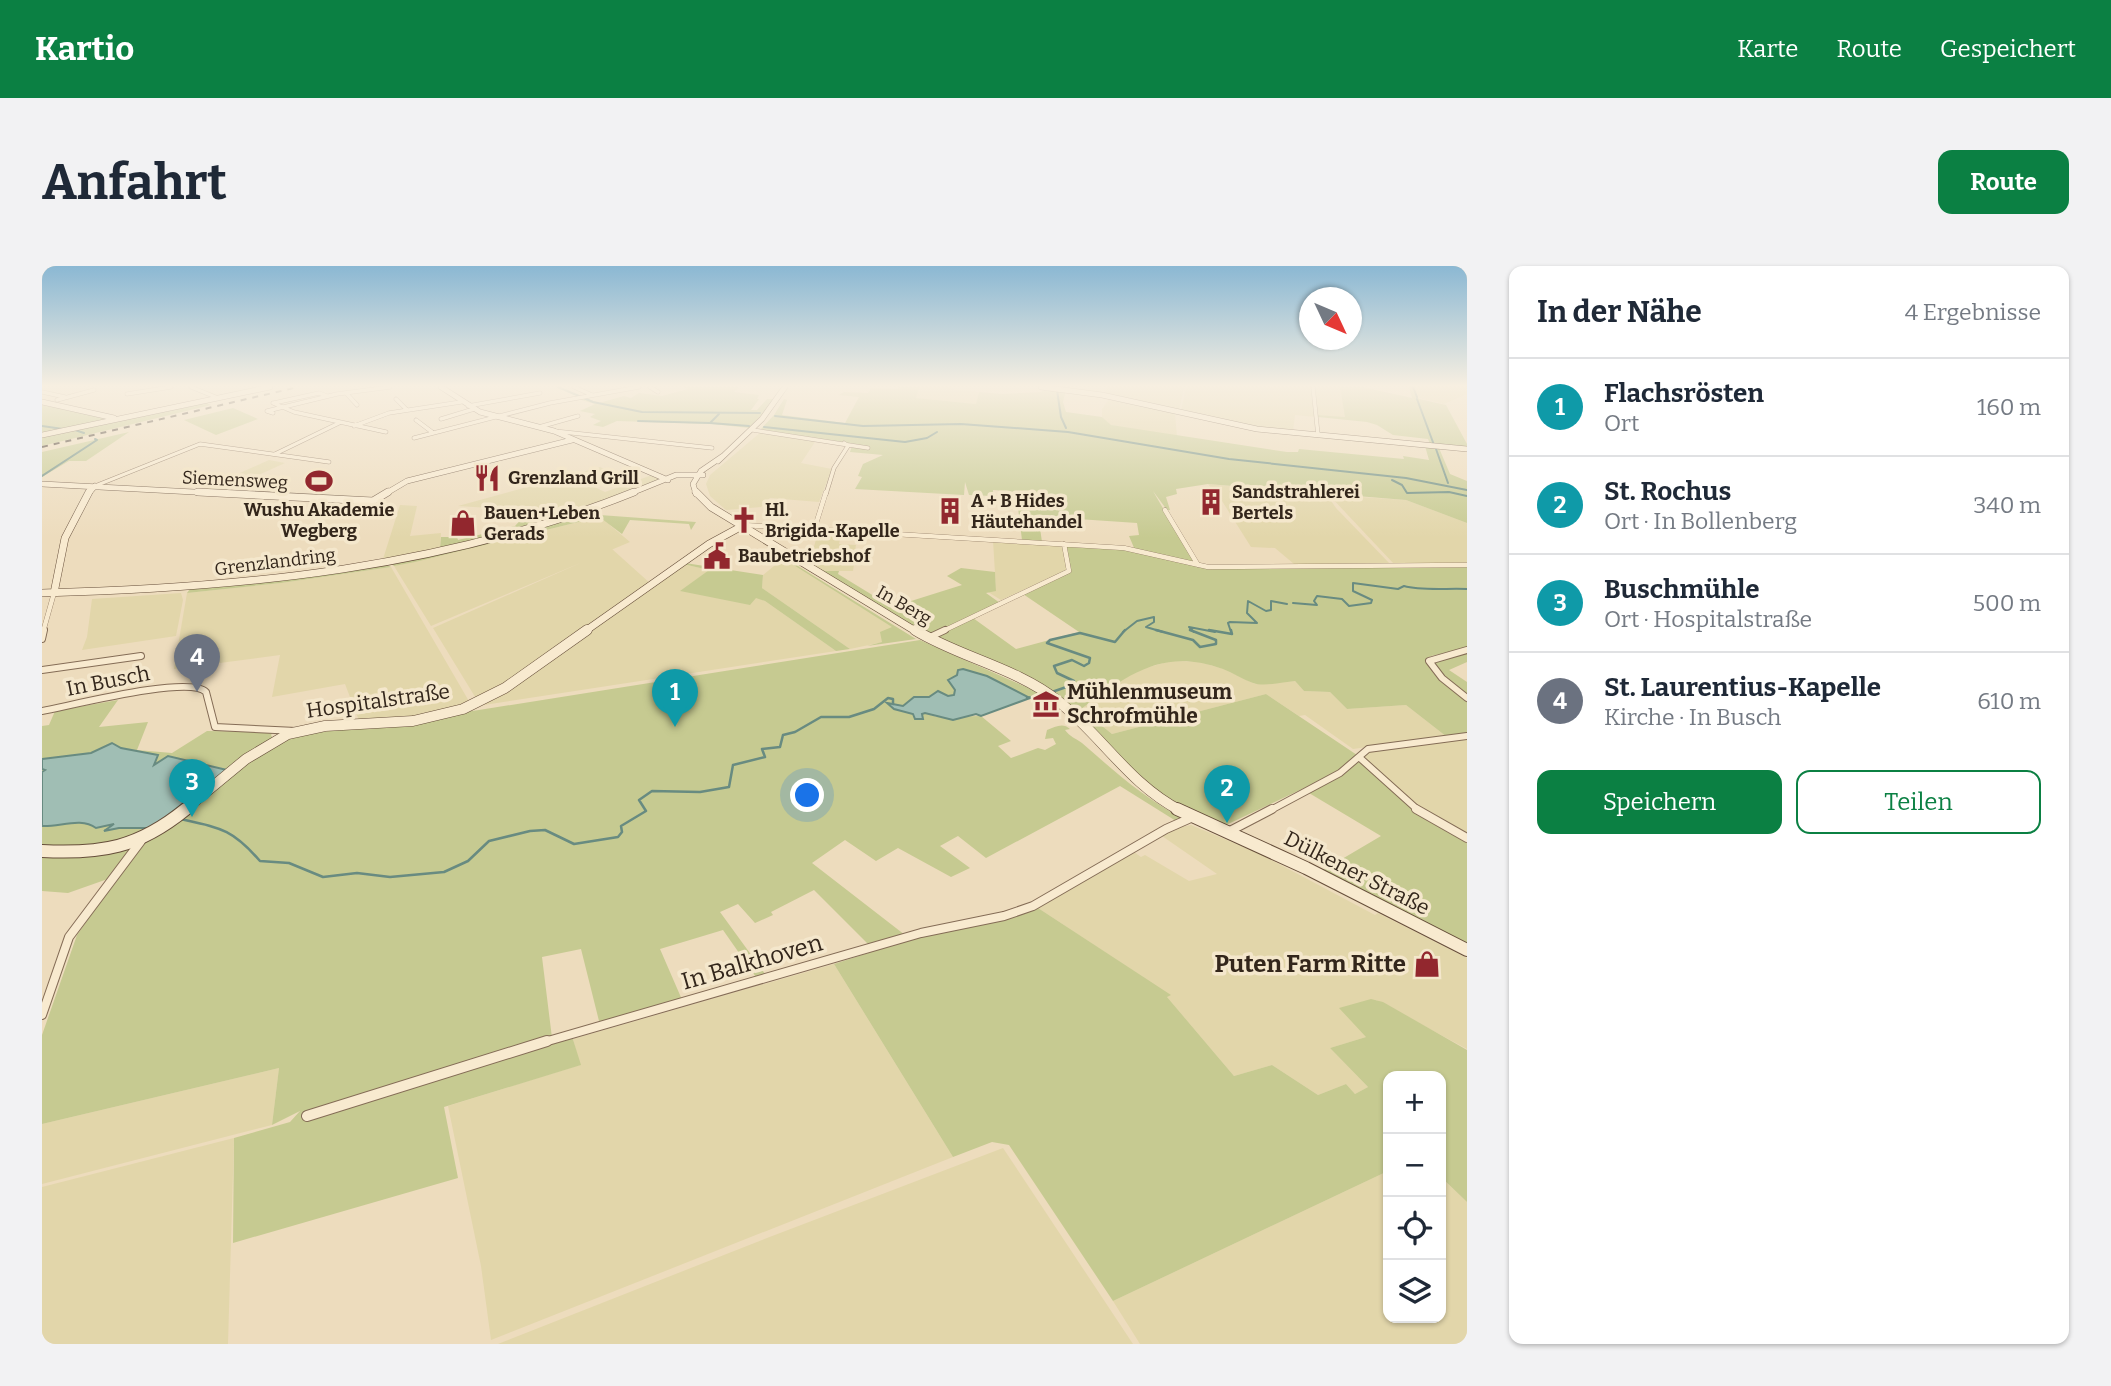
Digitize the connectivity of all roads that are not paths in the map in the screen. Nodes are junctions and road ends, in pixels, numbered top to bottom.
1 (313, 437) edge
2 (567, 437) edge
3 (613, 437) edge
4 (745, 437) edge
5 (805, 437) edge
6 (1343, 437) edge
7 (572, 440) junction
8 (844, 443) junction
9 (712, 448) dead end
10 (868, 448) dead end
11 (1467, 449) edge
12 (275, 454) junction
13 (723, 456) junction
14 (328, 462) dead end
15 (712, 463) junction
16 (689, 473) junction
17 (700, 475) junction
18 (668, 480) junction
19 (42, 484) edge
20 (95, 486) junction
21 (1165, 510) dead end
22 (744, 525) junction
23 (815, 527) junction
24 (1064, 544) junction
25 (1198, 565) junction
26 (1467, 565) edge
27 (42, 593) edge
28 (54, 593) junction
29 (44, 615) edge
30 (928, 638) junction
31 (42, 639) edge
32 (1467, 650) edge
33 (141, 656) dead end
34 (42, 670) edge
35 (1467, 698) edge
36 (42, 711) edge
37 (278, 733) junction
38 (1467, 736) edge
39 (1360, 758) junction
40 (1194, 817) junction
41 (1228, 832) junction
42 (1467, 838) edge
43 (141, 841) junction
44 (42, 851) edge
45 (1467, 950) edge
46 (42, 1015) edge
47 (307, 1116) dead end

1 - 12 street
2 - 7 street
3 - 9 street
4 - 13 street
5 - 8 street
6 - 11 street
7 - 18 street
7 - 20 street, Siemensweg
8 - 10 street
8 - 23 street
12 - 14 street
12 - 20 street
13 - 15 street
13 - 17 street
15 - 16 street
15 - 17 street
16 - 17 street, Grenzlandring
16 - 18 street, Grenzlandring
17 - 18 street, Grenzlandring
17 - 22 street, In Berg
18 - 28 street, Grenzlandring
19 - 20 street, Siemensweg
20 - 28 street
21 - 25 street
22 - 23 street, In Berg
22 - 30 street, In Berg
22 - 37 street, Hospitalstraße
23 - 24 street, In Berg
24 - 25 street, In Berg
24 - 30 street, In Berg
25 - 26 street, In Berg
27 - 28 street, Grenzlandring
28 - 29 street
29 - 31 street
30 - 40 street, Dülkener Straße
32 - 35 street
33 - 34 street, In Busch
36 - 37 street, In Busch
37 - 43 street, Hospitalstraße
38 - 39 street
39 - 41 street
39 - 42 street
40 - 41 street, Dülkener Straße
40 - 47 street, In Balkhoven
41 - 45 street, Dülkener Straße
43 - 44 street, Hospitalstraße
43 - 46 street

